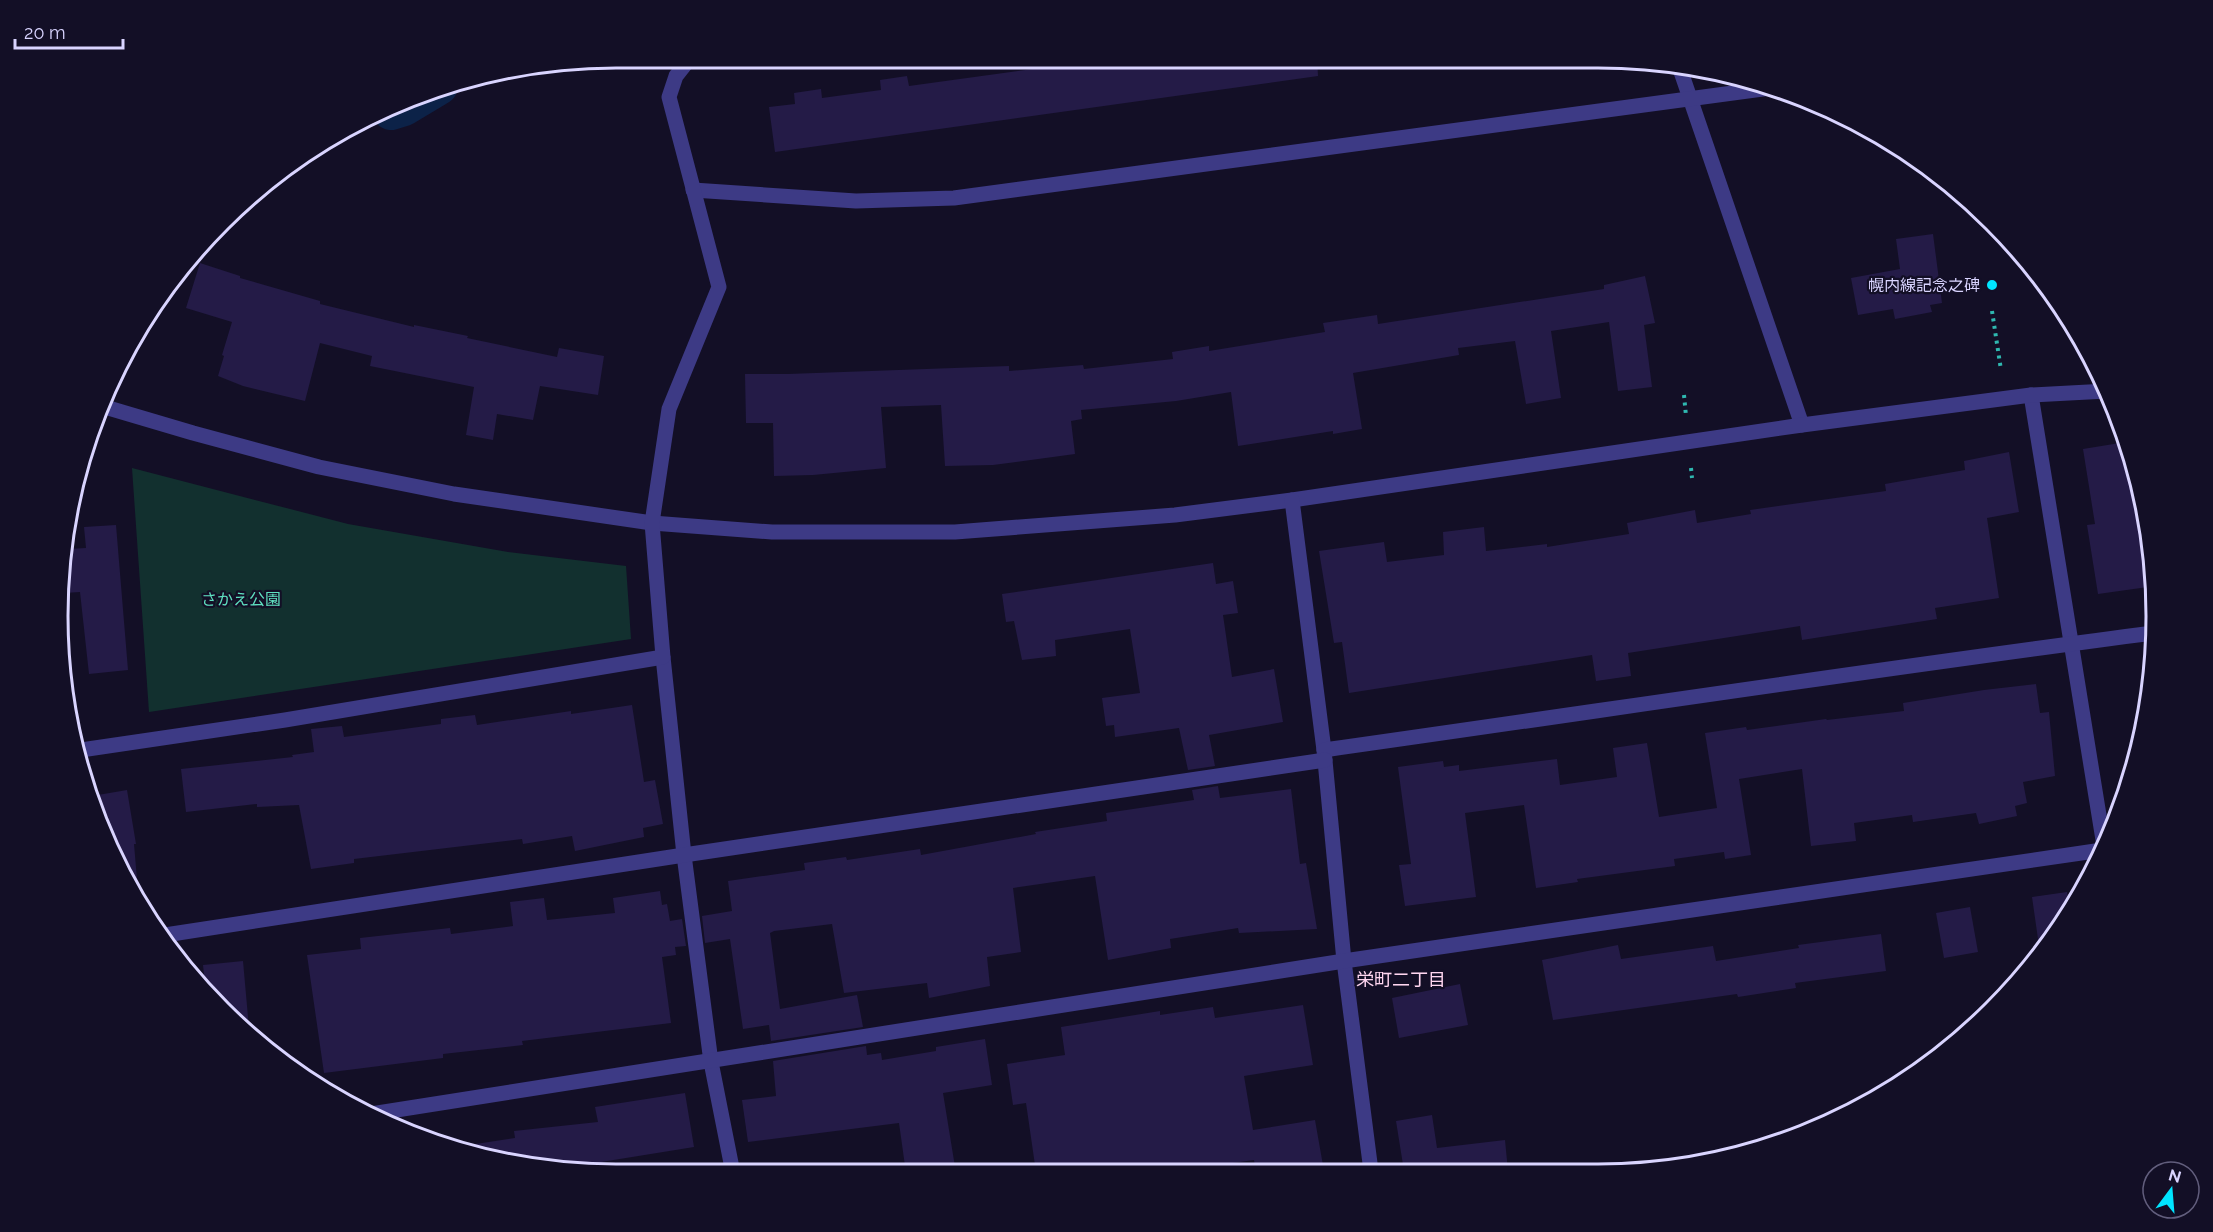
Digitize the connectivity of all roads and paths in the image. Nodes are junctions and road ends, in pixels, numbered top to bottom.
1 (683, 68) edge
2 (1682, 74) edge
3 (1753, 91) edge
4 (1691, 100) junction
5 (693, 190) junction
6 (1992, 311) dead end
7 (2001, 370) dead end
8 (2098, 392) edge
9 (2031, 395) junction
10 (108, 408) edge
11 (1802, 425) junction
12 (1292, 500) junction
13 (652, 523) junction
14 (2145, 634) edge
15 (2071, 643) junction
16 (663, 657) junction
17 (84, 750) edge
18 (1324, 755) junction
19 (2102, 831) edge
20 (2092, 851) edge
21 (684, 855) junction
22 (170, 934) edge
23 (1344, 961) junction
24 (711, 1062) junction
25 (382, 1112) edge
26 (731, 1164) edge
27 (1370, 1164) edge

1 - 5 street
2 - 4 street
3 - 4 street
4 - 5 street
4 - 11 street
5 - 13 street
6 - 7 path
8 - 9 street
9 - 11 street
9 - 15 street
10 - 13 street
11 - 12 street
12 - 13 street
12 - 18 street
13 - 16 street
14 - 15 street
15 - 18 street
15 - 19 street
16 - 17 street
16 - 21 street
18 - 21 street
18 - 23 street
20 - 23 street
21 - 22 street
21 - 24 street
23 - 24 street
23 - 27 street
24 - 25 street
24 - 26 street

